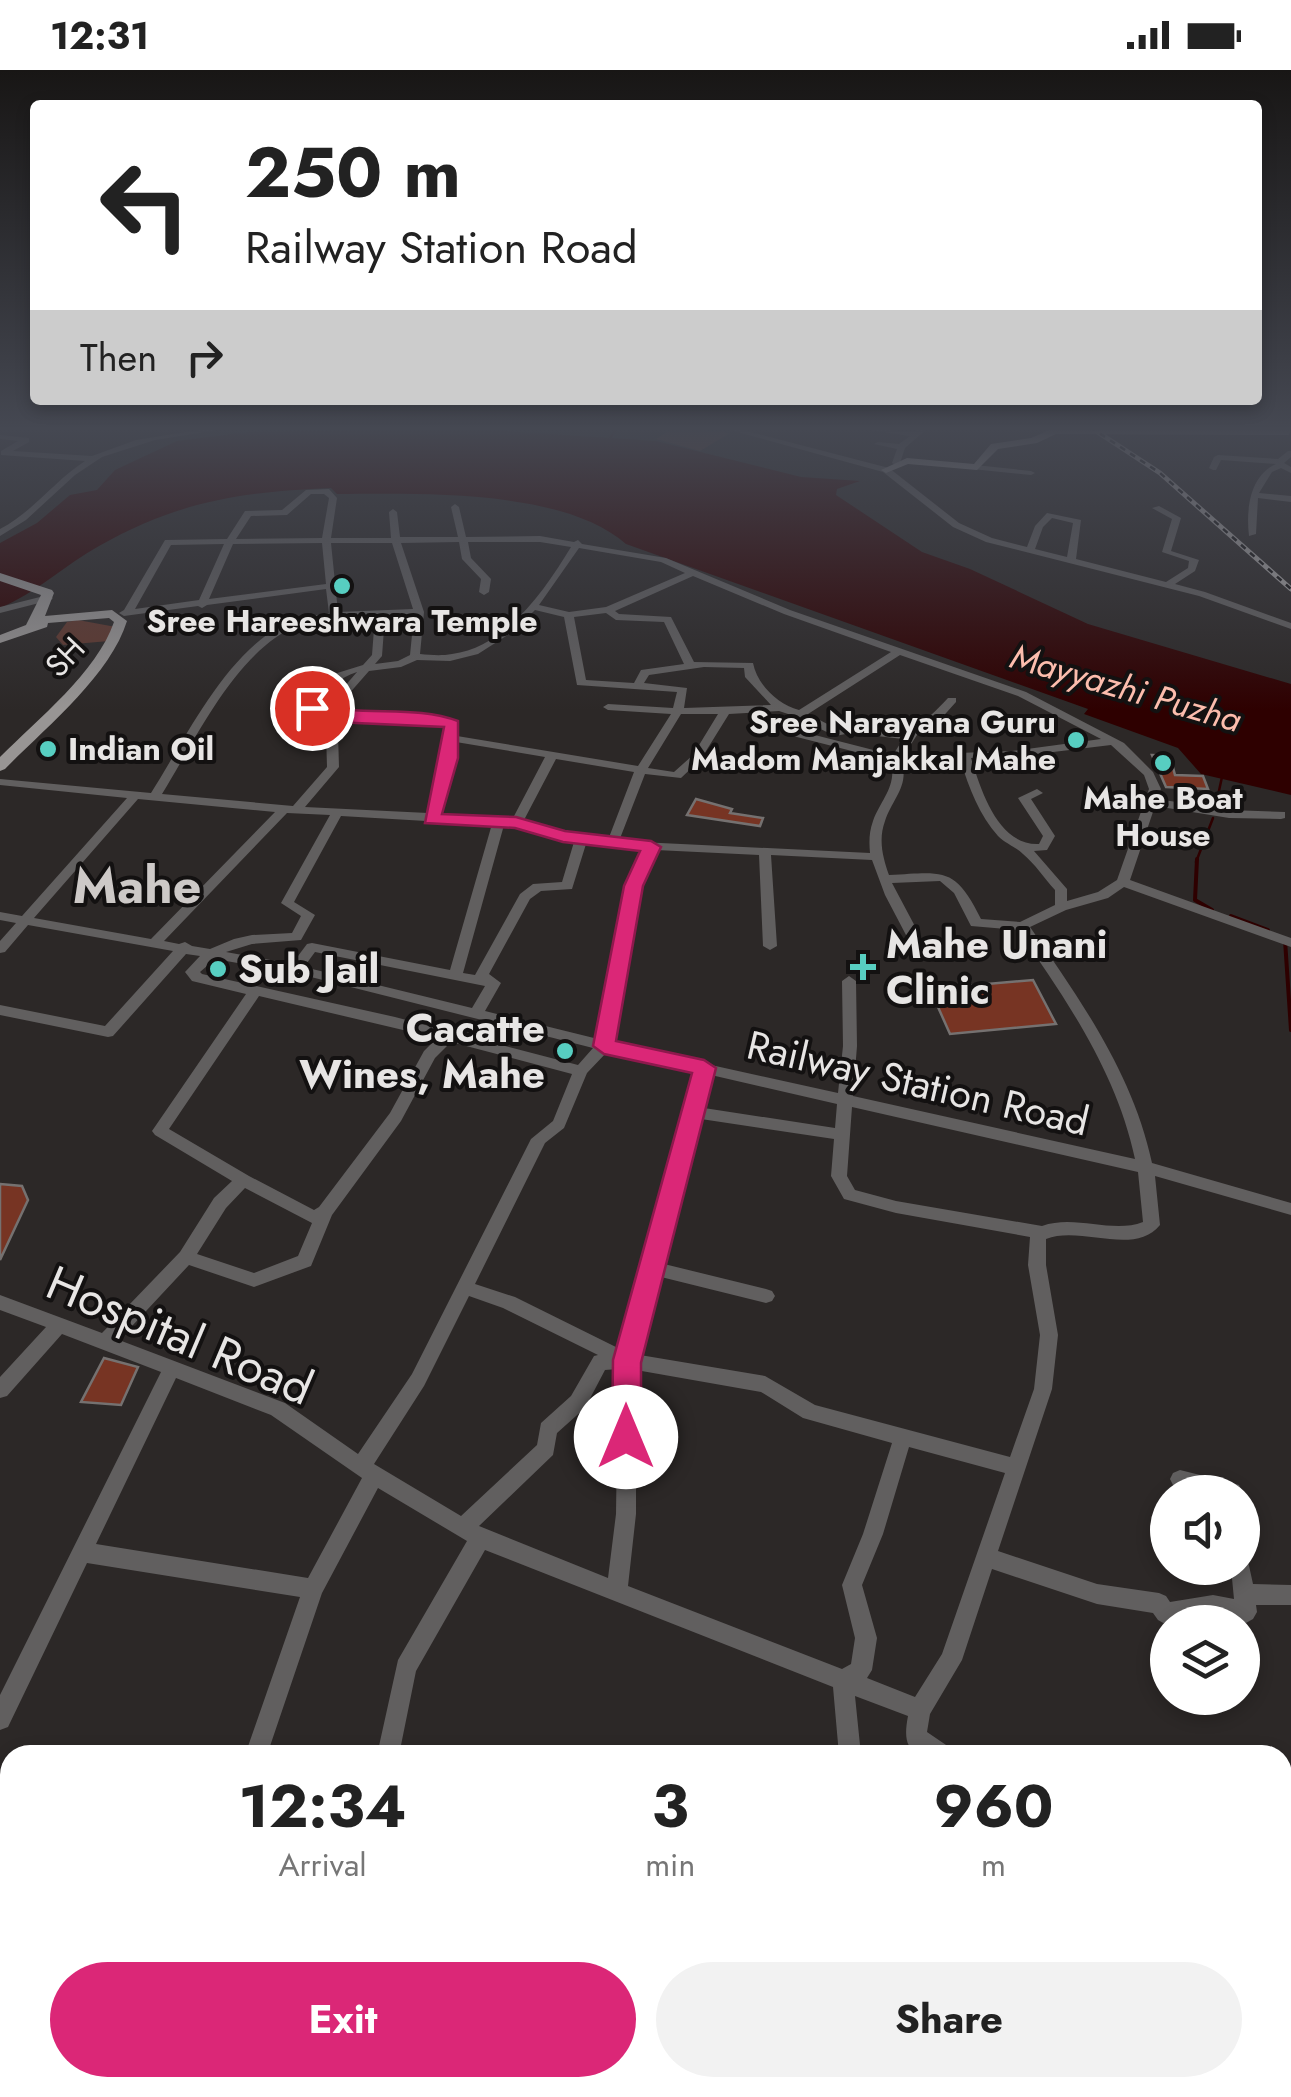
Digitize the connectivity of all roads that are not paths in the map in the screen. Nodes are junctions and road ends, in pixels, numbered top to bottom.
1 (242, 522) edge
2 (329, 522) edge
3 (394, 522) edge
4 (460, 522) edge
5 (955, 522) edge
6 (1043, 522) edge
7 (1077, 522) edge
8 (1176, 522) edge
9 (1253, 522) edge
10 (1252, 534) dead end
11 (466, 540) junction
12 (396, 541) junction
13 (326, 542) junction
14 (234, 543) junction
15 (578, 544) junction
16 (1030, 551) junction
17 (1071, 561) junction
18 (694, 572) junction
19 (0, 577) edge
20 (1168, 584) junction
21 (328, 586) junction
22 (484, 592) dead end
23 (46, 594) junction
24 (202, 605) junction
25 (536, 607) junction
26 (0, 610) edge
27 (608, 610) junction
28 (419, 612) junction
29 (121, 613) junction
30 (380, 615) junction
31 (569, 615) junction
32 (334, 616) junction
33 (33, 622) junction
34 (1291, 626) edge
35 (0, 639) edge
36 (898, 652) junction
37 (415, 657) junction
38 (690, 665) junction
39 (371, 666) junction
40 (638, 685) junction
41 (952, 700) dead end
42 (608, 707) dead end
43 (779, 708) junction
44 (678, 711) junction
45 (725, 711) junction
46 (800, 714) junction
47 (324, 716) junction
48 (912, 734) junction
49 (451, 738) junction
50 (1114, 741) junction
51 (552, 755) junction
52 (964, 755) junction
53 (896, 759) junction
54 (0, 766) edge
55 (640, 771) junction
56 (0, 782) edge
57 (1038, 793) dead end
58 (136, 794) junction
59 (156, 796) junction
60 (1150, 802) junction
61 (290, 810) junction
62 (337, 813) junction
63 (1281, 815) dead end
64 (432, 820) junction
65 (499, 822) junction
66 (516, 822) junction
67 (581, 840) junction
68 (612, 844) junction
69 (651, 847) junction
70 (1025, 848) junction
71 (765, 854) junction
72 (878, 857) junction
73 (886, 879) junction
74 (1123, 882) junction
75 (1061, 907) junction
76 (0, 916) edge
77 (26, 920) junction
78 (1022, 926) junction
79 (911, 932) dead end
80 (156, 940) junction
81 (1284, 941) edge
82 (185, 946) junction
83 (770, 946) dead end
84 (0, 949) edge
85 (210, 951) junction
86 (295, 969) junction
87 (455, 976) junction
88 (850, 981) dead end
89 (494, 984) junction
90 (255, 991) junction
91 (0, 1010) edge
92 (476, 1014) junction
93 (446, 1038) junction
94 (604, 1046) junction
95 (704, 1068) junction
96 (582, 1071) junction
97 (844, 1098) junction
98 (695, 1112) junction
99 (844, 1136) junction
100 (1149, 1168) junction
101 (243, 1180) junction
102 (1291, 1209) edge
103 (325, 1212) junction
104 (1041, 1232) junction
105 (186, 1257) junction
106 (650, 1268) junction
107 (466, 1288) junction
108 (766, 1296) dead end
109 (0, 1302) edge
110 (59, 1325) junction
111 (105, 1342) junction
112 (627, 1360) junction
113 (172, 1368) junction
114 (0, 1390) edge
115 (903, 1438) junction
116 (1018, 1468) junction
117 (367, 1471) junction
118 (472, 1533) junction
119 (83, 1552) junction
120 (986, 1557) junction
121 (1243, 1585) edge
122 (313, 1589) junction
123 (617, 1592) junction
124 (1244, 1594) junction
125 (1291, 1595) edge
126 (843, 1680) junction
127 (920, 1710) junction
128 (0, 1719) edge
129 (259, 1745) edge
130 (390, 1745) edge
131 (849, 1745) edge
132 (926, 1745) edge

1 - 14 street
2 - 13 street
3 - 12 street
4 - 11 street
5 - 16 street
6 - 16 street
7 - 17 street
8 - 20 street
9 - 10 street
11 - 12 street
11 - 15 street
11 - 22 street
12 - 13 street
12 - 28 street
13 - 14 street
13 - 21 street
14 - 24 street
14 - 29 street
15 - 18 street
15 - 25 street
16 - 17 street
17 - 20 street
18 - 27 street
18 - 36 street
19 - 23 main road
20 - 34 street
21 - 24 street
21 - 32 street
23 - 26 street
23 - 33 main road
24 - 29 street
25 - 31 street
25 - 37 street
27 - 31 street
27 - 38 street
28 - 30 street
28 - 37 street
29 - 33 main road, SH
29 - 54 main road, SH
30 - 32 street
30 - 39 street
31 - 40 street
32 - 59 street
33 - 35 main road
36 - 46 street
36 - 50 street
37 - 39 street
38 - 40 street
38 - 43 street
39 - 47 street
39 - 47 street
40 - 44 street
41 - 48 street
42 - 44 street
43 - 45 street
43 - 46 street
44 - 45 street
44 - 55 street
45 - 55 street
46 - 48 street
46 - 53 street
47 - 49 street
47 - 61 street
48 - 53 street
49 - 51 street
49 - 64 street
50 - 52 street
50 - 60 street
51 - 55 street
51 - 66 street
52 - 53 street
52 - 70 street
53 - 72 street
55 - 68 street
56 - 58 street
57 - 70 street
58 - 59 street
58 - 77 street
59 - 61 street
60 - 63 street
60 - 74 street
61 - 62 street
61 - 80 street
62 - 64 street
62 - 85 street
64 - 65 street
65 - 66 street
65 - 87 street
66 - 67 street
67 - 68 street
67 - 89 street
68 - 69 street
69 - 71 street
69 - 94 street
70 - 75 street
71 - 72 street
71 - 83 street
72 - 73 street
73 - 78 street
73 - 79 street
74 - 75 street
74 - 81 street
75 - 78 street
76 - 77 street, Railway Station Road
77 - 80 street, Railway Station Road
77 - 84 street
78 - 100 street
80 - 82 street, Railway Station Road
82 - 85 street, Railway Station Road
82 - 91 street
85 - 86 street, Railway Station Road
85 - 90 street
86 - 87 street
86 - 92 street, Railway Station Road
87 - 89 street
88 - 97 street
89 - 92 street
90 - 93 street
90 - 101 street
92 - 94 street, Railway Station Road
93 - 96 street
93 - 103 street
94 - 95 street, Railway Station Road
94 - 96 street
95 - 97 street, Railway Station Road
95 - 98 street
96 - 107 street
97 - 99 street
97 - 100 street, Railway Station Road
98 - 99 street
98 - 106 street
99 - 104 street
100 - 102 street, Railway Station Road
100 - 104 street
101 - 103 street
101 - 105 street
103 - 105 street
104 - 116 street
105 - 111 street
106 - 108 street
106 - 112 street
107 - 112 street
107 - 117 street
109 - 110 street, Hospital Road
110 - 111 street, Hospital Road
110 - 114 street
111 - 113 street, Hospital Road
112 - 115 street
112 - 118 street
112 - 123 street
113 - 117 street, Hospital Road
113 - 119 street
115 - 116 street
115 - 126 street
116 - 120 street
117 - 118 street, Hospital Road
117 - 122 street
118 - 123 street, Hospital Road
118 - 130 street
119 - 122 street
119 - 128 street
120 - 124 street
120 - 127 street
121 - 124 street
122 - 129 street
123 - 126 street, Hospital Road
124 - 125 street
126 - 127 street, Hospital Road
126 - 131 street
127 - 132 street

